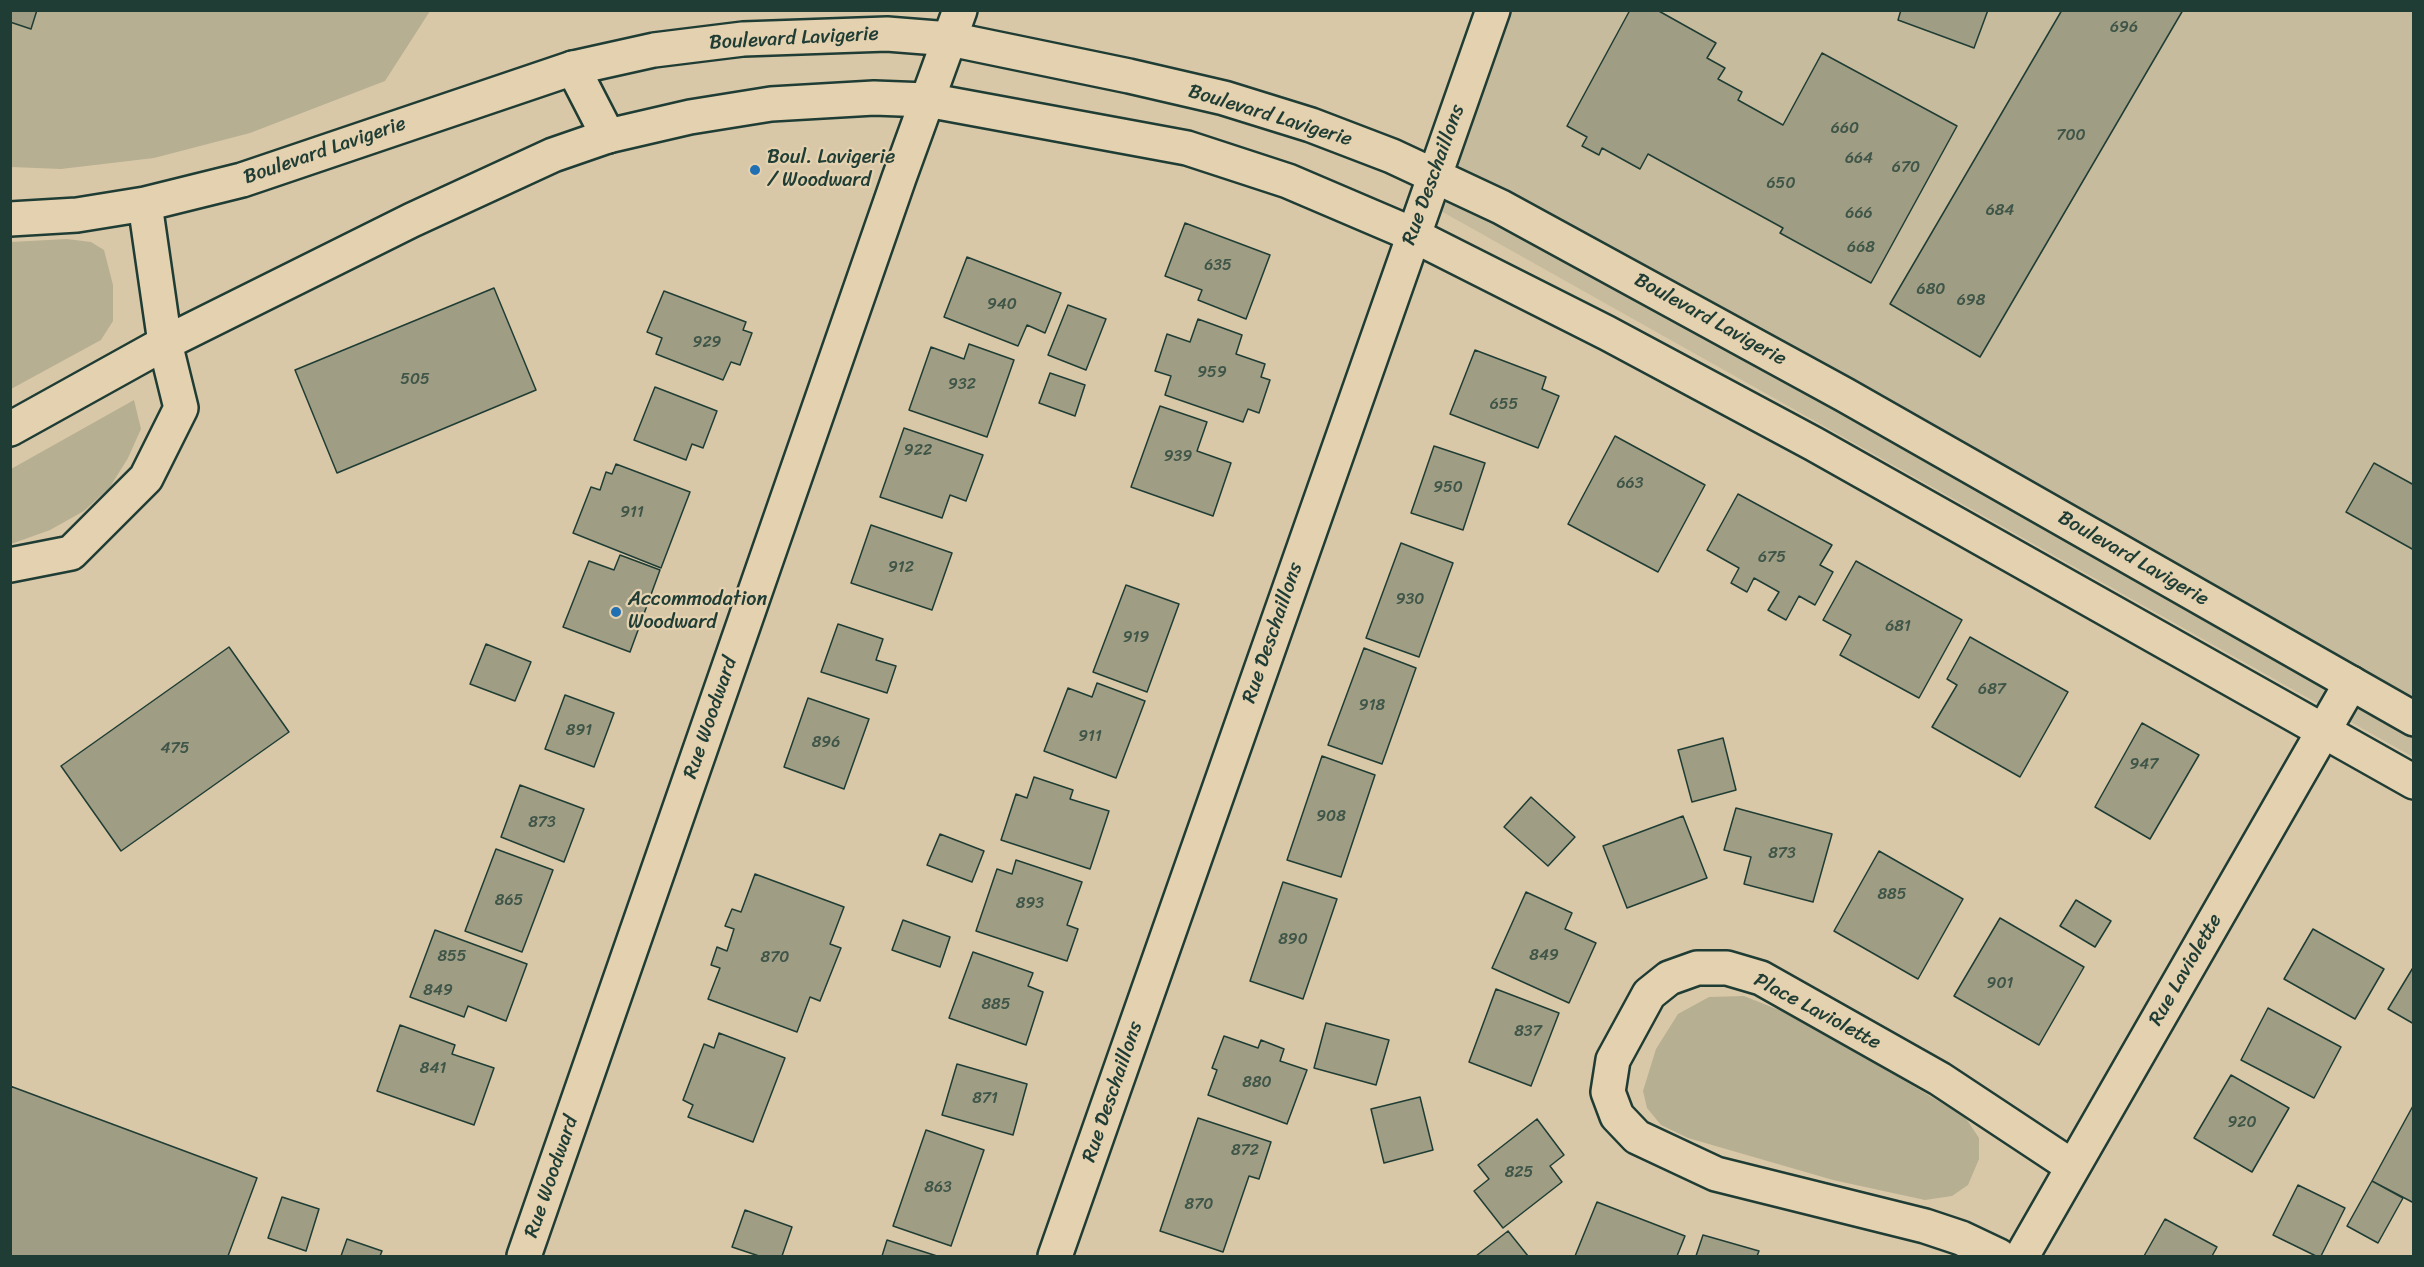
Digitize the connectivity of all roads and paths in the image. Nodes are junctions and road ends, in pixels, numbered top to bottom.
1 (1492, 10) edge
2 (955, 25) edge
3 (573, 68) junction
4 (927, 100) junction
5 (608, 136) junction
6 (1434, 175) junction
7 (145, 204) junction
8 (10, 219) edge
9 (1413, 234) junction
10 (165, 343) junction
11 (10, 429) edge
12 (10, 565) edge
13 (2350, 683) junction
14 (2414, 719) edge
15 (2325, 730) junction
16 (2414, 782) edge
17 (2073, 1167) junction
18 (524, 1257) edge
19 (1055, 1257) edge
20 (2000, 1257) edge
21 (2022, 1257) edge

1 - 6 main road, Rue Deschaillons
2 - 3 main road, Boulevard Lavigerie
2 - 4 main road, Rue Woodward
2 - 6 main road, Boulevard Lavigerie
3 - 5 main road
3 - 7 main road, Boulevard Lavigerie
4 - 5 main road
4 - 9 main road
4 - 18 main road, Rue Woodward
5 - 10 main road
6 - 9 main road, Rue Deschaillons
6 - 13 main road, Boulevard Lavigerie
7 - 8 main road, Boulevard Lavigerie
7 - 10 main road
9 - 15 main road
9 - 19 main road, Rue Deschaillons
10 - 11 main road
10 - 12 main road
13 - 14 main road, Boulevard Lavigerie
13 - 15 main road, Rue Laviolette
15 - 16 main road
15 - 17 main road, Rue Laviolette
17 - 20 main road, Place Laviolette
17 - 21 main road, Rue Laviolette

